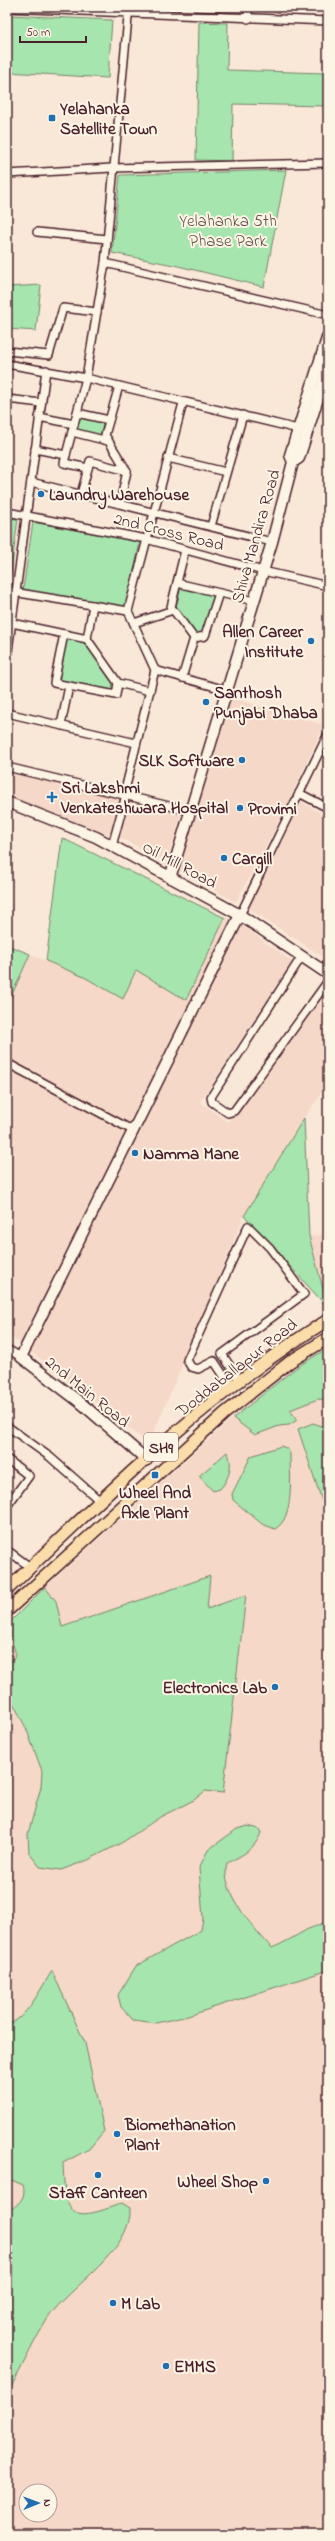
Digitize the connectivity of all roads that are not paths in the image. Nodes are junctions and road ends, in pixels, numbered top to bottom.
1 (248, 7) edge
2 (7, 8) edge
3 (129, 9) edge
4 (248, 19) junction
5 (328, 21) edge
6 (328, 163) edge
7 (112, 168) junction
8 (7, 174) edge
9 (37, 232) dead end
10 (107, 239) junction
11 (105, 263) junction
12 (98, 312) junction
13 (328, 315) edge
14 (328, 336) edge
15 (7, 351) edge
16 (7, 364) edge
17 (328, 368) edge
18 (46, 370) junction
19 (86, 378) junction
20 (119, 386) junction
21 (7, 400) edge
22 (41, 403) junction
23 (184, 403) junction
24 (77, 412) junction
25 (242, 416) junction
26 (39, 417) junction
27 (109, 420) junction
28 (74, 424) junction
29 (298, 429) junction
30 (72, 432) junction
31 (108, 441) junction
32 (35, 449) junction
33 (66, 456) junction
34 (168, 458) junction
35 (293, 462) junction
36 (88, 468) junction
37 (127, 471) junction
38 (226, 472) junction
39 (31, 482) junction
40 (81, 494) junction
41 (120, 503) junction
42 (154, 511) junction
43 (7, 512) edge
44 (26, 514) junction
45 (211, 526) junction
46 (146, 539) junction
47 (272, 542) junction
48 (186, 550) junction
49 (263, 571) junction
50 (177, 583) junction
51 (328, 586) edge
52 (7, 591) edge
53 (16, 592) junction
54 (219, 593) junction
55 (254, 601) junction
56 (93, 605) junction
57 (173, 610) junction
58 (128, 611) junction
59 (12, 623) junction
60 (134, 623) junction
61 (64, 634) junction
62 (8, 637) edge
63 (194, 638) junction
64 (86, 639) junction
65 (7, 658) edge
66 (156, 670) junction
67 (182, 678) junction
68 (118, 683) junction
69 (69, 686) junction
70 (226, 690) junction
71 (150, 691) junction
72 (7, 712) edge
73 (61, 725) junction
74 (328, 734) edge
75 (136, 743) junction
76 (7, 767) edge
77 (299, 793) junction
78 (125, 795) junction
79 (7, 802) edge
80 (328, 808) edge
81 (190, 811) junction
82 (112, 846) junction
83 (170, 878) junction
84 (240, 915) junction
85 (302, 956) junction
86 (328, 974) edge
87 (328, 981) edge
88 (7, 1063) edge
89 (134, 1131) junction
90 (328, 1320) edge
91 (328, 1338) edge
92 (7, 1349) edge
93 (222, 1354) junction
94 (21, 1358) junction
95 (214, 1361) junction
96 (236, 1385) junction
97 (211, 1405) junction
98 (221, 1417) junction
99 (7, 1426) edge
100 (7, 1459) edge
101 (147, 1460) junction
102 (100, 1501) junction
103 (7, 1506) edge
104 (7, 1550) edge
105 (30, 1568) junction
106 (7, 1590) edge
107 (7, 1611) edge

1 - 4 street
2 - 3 street
3 - 4 street
3 - 7 street
4 - 5 street
6 - 7 street
7 - 8 street
7 - 10 street
9 - 10 street
10 - 11 street
11 - 12 street
11 - 13 street
12 - 15 street
12 - 19 street
14 - 29 street
16 - 18 street
17 - 35 street, Shiva Mandira Road
18 - 19 street
18 - 22 street
19 - 20 street
19 - 24 street
20 - 23 street
20 - 27 street
21 - 22 street
22 - 26 street
23 - 25 street
23 - 34 street
24 - 27 street
24 - 28 street
25 - 29 street
25 - 38 street
26 - 28 street
26 - 32 street
27 - 31 street
28 - 30 street
29 - 35 street
30 - 31 street
30 - 33 street
31 - 37 street
32 - 33 street
32 - 39 street
33 - 36 street
34 - 38 street
34 - 42 street
35 - 47 street, Shiva Mandira Road
36 - 37 street
36 - 40 street
37 - 41 street
38 - 45 street
39 - 40 street
39 - 44 street
40 - 41 street
41 - 42 street
42 - 45 street
42 - 46 street
43 - 44 street, 2nd Cross Road
44 - 46 street, 2nd Cross Road
44 - 53 street
45 - 47 street
46 - 48 street, 2nd Cross Road
46 - 58 street
47 - 49 street, Shiva Mandira Road
48 - 49 street, 2nd Cross Road
48 - 50 street
49 - 51 street, 2nd Cross Road
49 - 55 street, Shiva Mandira Road
50 - 54 street
50 - 57 street
52 - 53 street
53 - 56 street
53 - 59 street
54 - 55 street
54 - 63 street
55 - 70 street, Shiva Mandira Road
56 - 58 street
56 - 64 street
57 - 60 street
57 - 63 street
58 - 60 street
59 - 61 street
59 - 62 street
60 - 66 street
61 - 64 street
61 - 69 street
62 - 65 street
63 - 67 street
64 - 68 street
66 - 67 street
66 - 71 street
67 - 70 street
68 - 69 street
68 - 71 street
69 - 73 street
70 - 81 street, Shiva Mandira Road
71 - 75 street
72 - 73 street
73 - 75 street
74 - 77 street
75 - 78 street
76 - 78 street
77 - 80 street
77 - 84 street
78 - 81 street
78 - 82 street
79 - 82 street, Oil Mill Road
81 - 83 street, Shiva Mandira Road
82 - 83 street, Oil Mill Road
83 - 84 street, Oil Mill Road
84 - 85 street, Oil Mill Road
84 - 89 street
85 - 86 street, Oil Mill Road
85 - 87 street
88 - 89 street
89 - 94 street
90 - 96 main road, Doddaballapur Road / SH9
91 - 98 main road, Doddaballapur Road / SH9
92 - 94 street, 2nd Main Road
93 - 95 street
93 - 95 street
93 - 96 street
94 - 101 street, 2nd Main Road
95 - 96 street
96 - 97 main road, Doddaballapur Road / SH9
97 - 98 main road
97 - 101 main road, Doddaballapur Road / SH9
98 - 107 main road, Doddaballapur Road / SH9
99 - 102 street
100 - 103 street
101 - 102 main road, Doddaballapur Road / SH9
102 - 105 main road, Doddaballapur Road / SH9
104 - 105 street
105 - 106 main road, Doddaballapur Road / SH9

